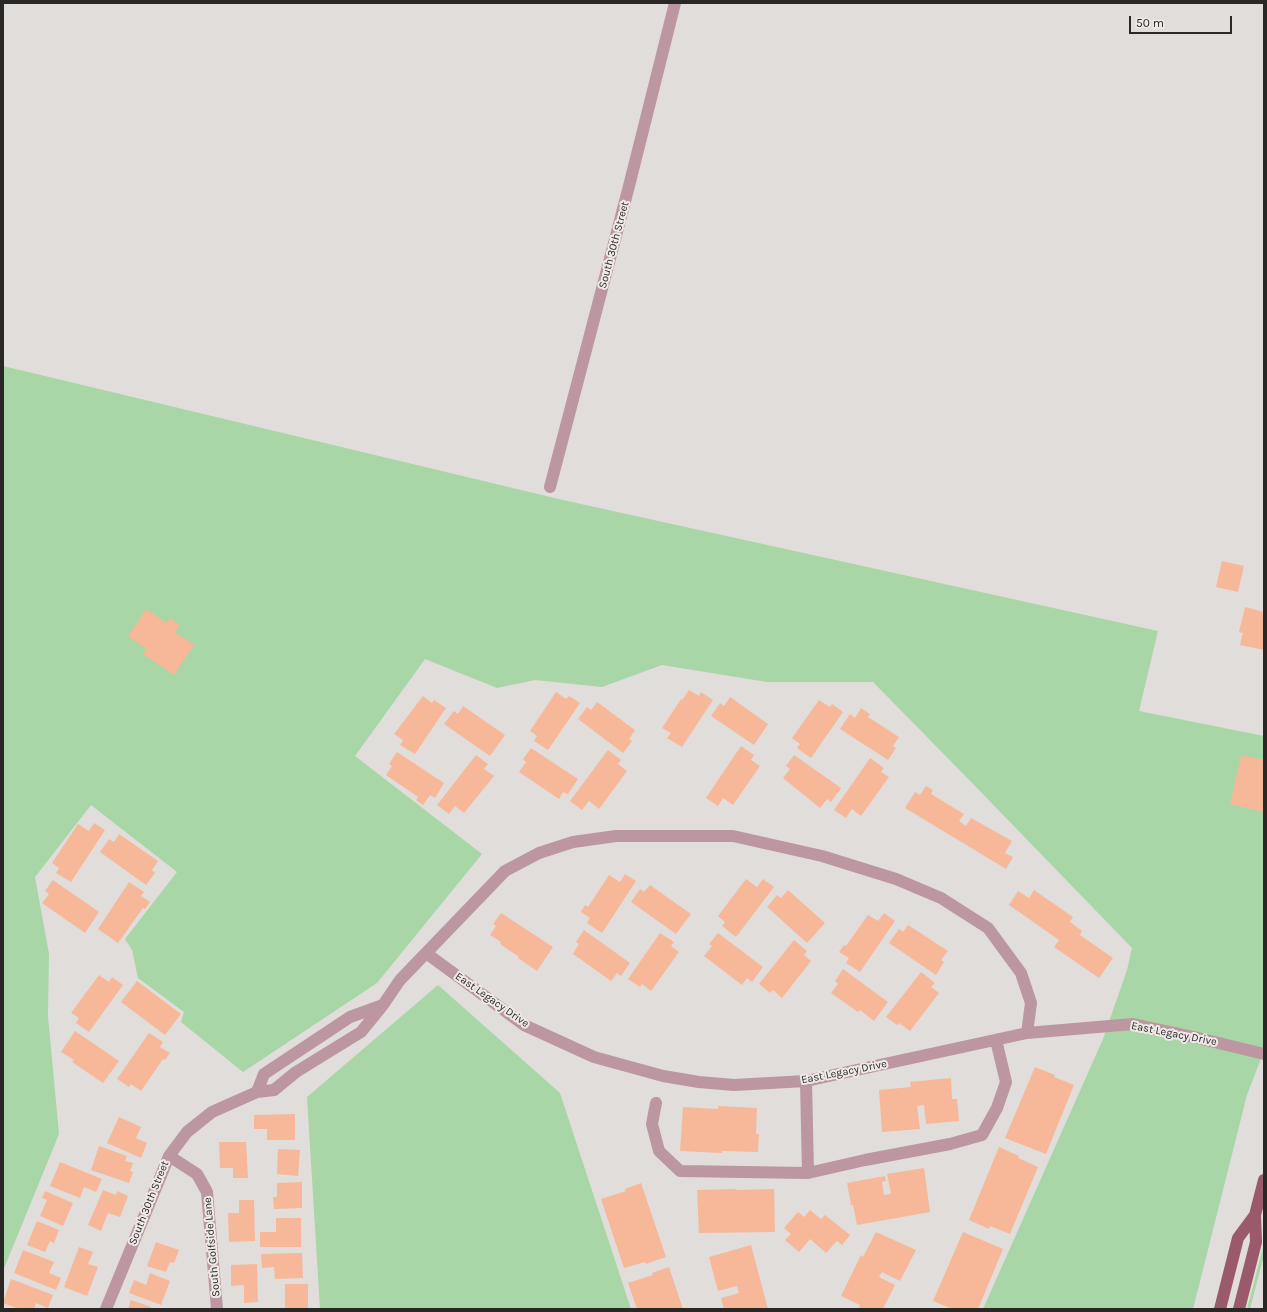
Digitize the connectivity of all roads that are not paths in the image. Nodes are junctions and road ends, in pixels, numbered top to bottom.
1 (675, 3) edge
2 (550, 487) dead end
3 (426, 953) junction
4 (383, 1005) junction
5 (1027, 1033) junction
6 (315, 1039) junction
7 (996, 1040) junction
8 (326, 1053) junction
9 (1264, 1054) edge
10 (806, 1081) junction
11 (257, 1092) junction
12 (656, 1104) dead end
13 (169, 1156) junction
14 (808, 1173) junction
15 (1264, 1180) edge
16 (1259, 1216) edge
17 (106, 1309) edge
18 (217, 1309) edge
19 (1220, 1309) edge
20 (1239, 1309) edge

1 - 2 street, South 30th Street
3 - 4 street, South 30th Street
3 - 5 street, South 30th Street
3 - 10 street, East Legacy Drive
4 - 6 street
4 - 8 street, South 30th Street
5 - 7 street, East Legacy Drive
5 - 9 street, East Legacy Drive
6 - 8 street
6 - 11 street
7 - 10 street, East Legacy Drive
7 - 14 street
8 - 11 street, South 30th Street
10 - 14 street
11 - 13 street, South 30th Street
12 - 14 street
13 - 17 street, South 30th Street
13 - 18 street, South Golfside Lane
15 - 16 main road
16 - 19 main road
16 - 20 main road

